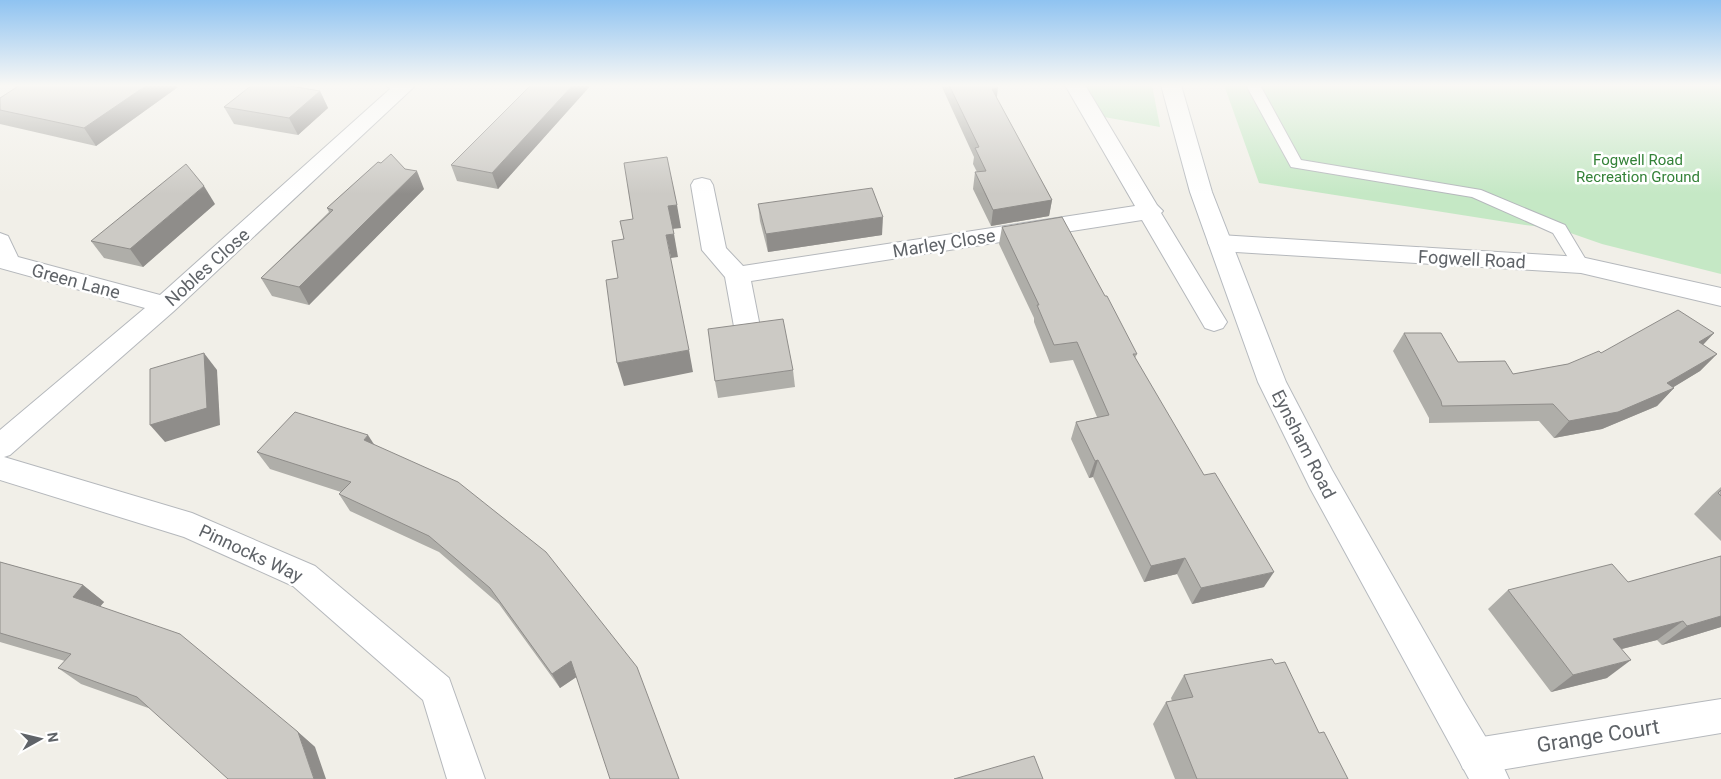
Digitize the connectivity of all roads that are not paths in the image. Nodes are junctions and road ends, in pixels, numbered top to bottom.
1 (366, 121) edge
2 (1098, 121) edge
3 (1181, 121) edge
4 (1273, 121) edge
5 (702, 185) dead end
6 (1151, 211) junction
7 (0, 241) edge
8 (1220, 243) junction
9 (1581, 265) junction
10 (737, 275) junction
11 (1721, 297) edge
12 (166, 305) junction
13 (1214, 322) dead end
14 (748, 332) edge
15 (0, 448) edge
16 (0, 468) edge
17 (1721, 716) edge
18 (1483, 767) edge
19 (466, 779) edge

1 - 12 street, Nobles Close
2 - 6 street
3 - 8 street, Eynsham Road
4 - 9 lane
5 - 10 street
6 - 10 street, Marley Close
6 - 13 street
7 - 12 street, Green Lane
8 - 9 street, Fogwell Road
8 - 18 street, Eynsham Road
9 - 11 street, Fogwell Road
10 - 14 street
12 - 15 street, Nobles Close
16 - 19 street, Pinnocks Way
17 - 18 street, Grange Court

